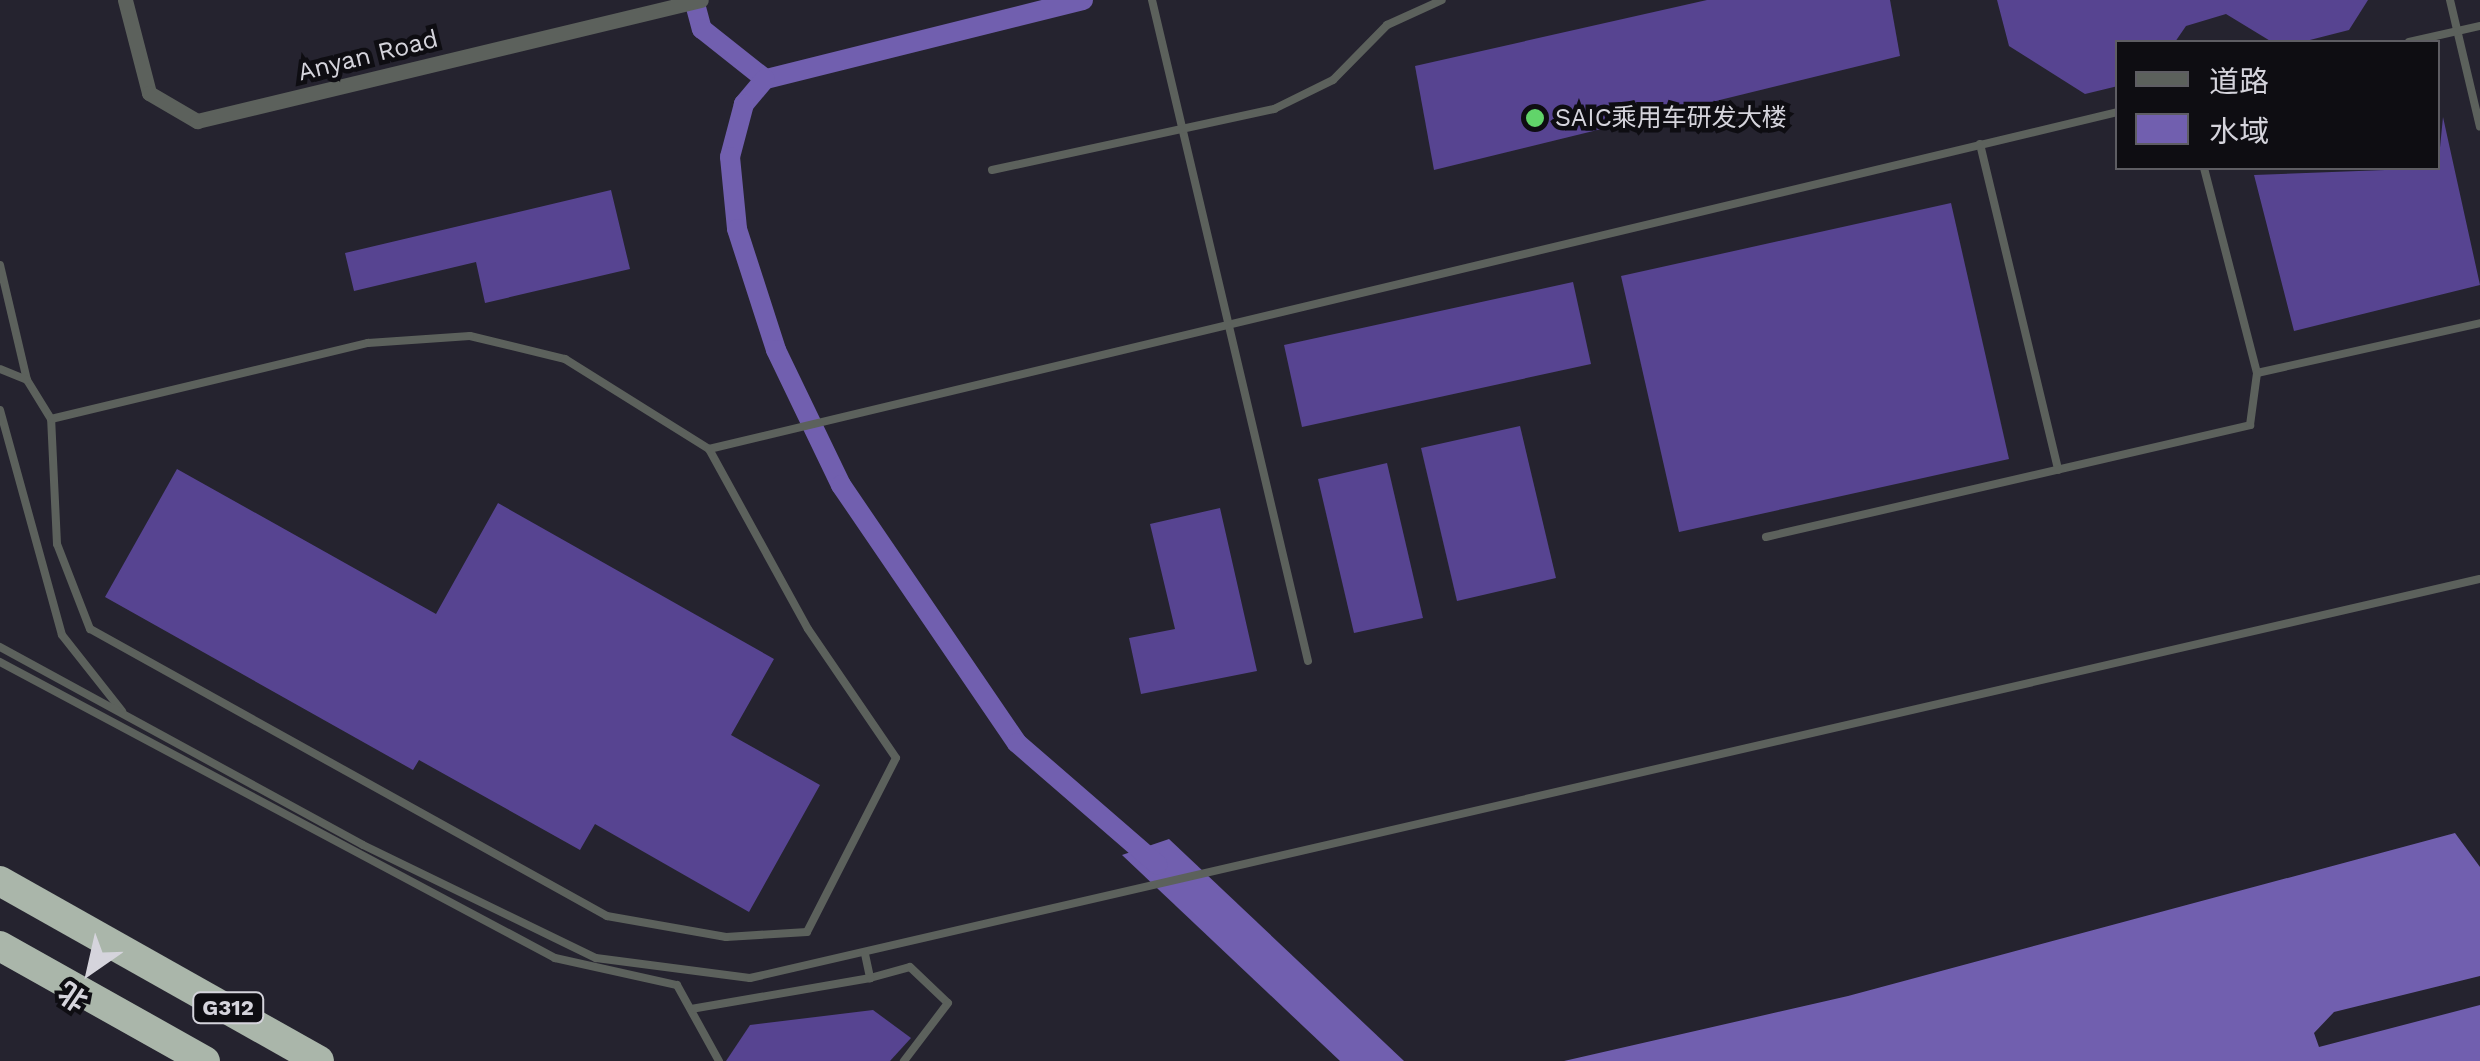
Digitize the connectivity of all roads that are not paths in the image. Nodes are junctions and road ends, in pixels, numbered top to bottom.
1 (125, 0) edge
2 (701, 0) edge
3 (1152, 0) edge
4 (1442, 0) edge
5 (2450, 0) edge
6 (2480, 26) edge
7 (2457, 31) junction
8 (2418, 40) edge
9 (2115, 113) edge
10 (2480, 127) edge
11 (1184, 133) junction
12 (1980, 144) junction
13 (992, 170) dead end
14 (2205, 170) edge
15 (0, 264) edge
16 (1226, 324) junction
17 (2480, 324) edge
18 (0, 369) edge
19 (2257, 373) junction
20 (27, 380) junction
21 (0, 410) edge
22 (51, 419) junction
23 (709, 449) junction
24 (2058, 470) junction
25 (1766, 537) dead end
26 (2480, 579) edge
27 (0, 646) edge
28 (1308, 661) dead end
29 (0, 662) edge
30 (125, 715) junction
31 (0, 881) edge
32 (0, 946) edge
33 (865, 954) junction
34 (740, 977) junction
35 (870, 978) junction
36 (750, 998) junction
37 (691, 1009) junction
38 (205, 1061) edge
39 (318, 1061) edge
40 (719, 1061) edge
41 (904, 1061) edge

1 - 2 street, Anyan Road
3 - 11 lane
4 - 11 lane
5 - 7 lane
6 - 7 lane
7 - 8 lane
7 - 10 lane
9 - 12 lane
11 - 13 lane
11 - 16 lane
12 - 16 lane
12 - 24 lane
14 - 19 lane
15 - 20 lane
16 - 23 lane
16 - 28 lane
17 - 19 lane
18 - 20 lane
19 - 24 lane
20 - 22 lane
21 - 30 lane
22 - 23 lane
22 - 23 lane
24 - 25 lane
26 - 33 lane
27 - 30 lane
29 - 37 lane
30 - 34 lane
31 - 39 highway, G312
32 - 38 highway, G312
33 - 34 lane
33 - 35 lane
34 - 36 lane
35 - 36 lane
35 - 41 lane
36 - 37 lane
37 - 40 lane

